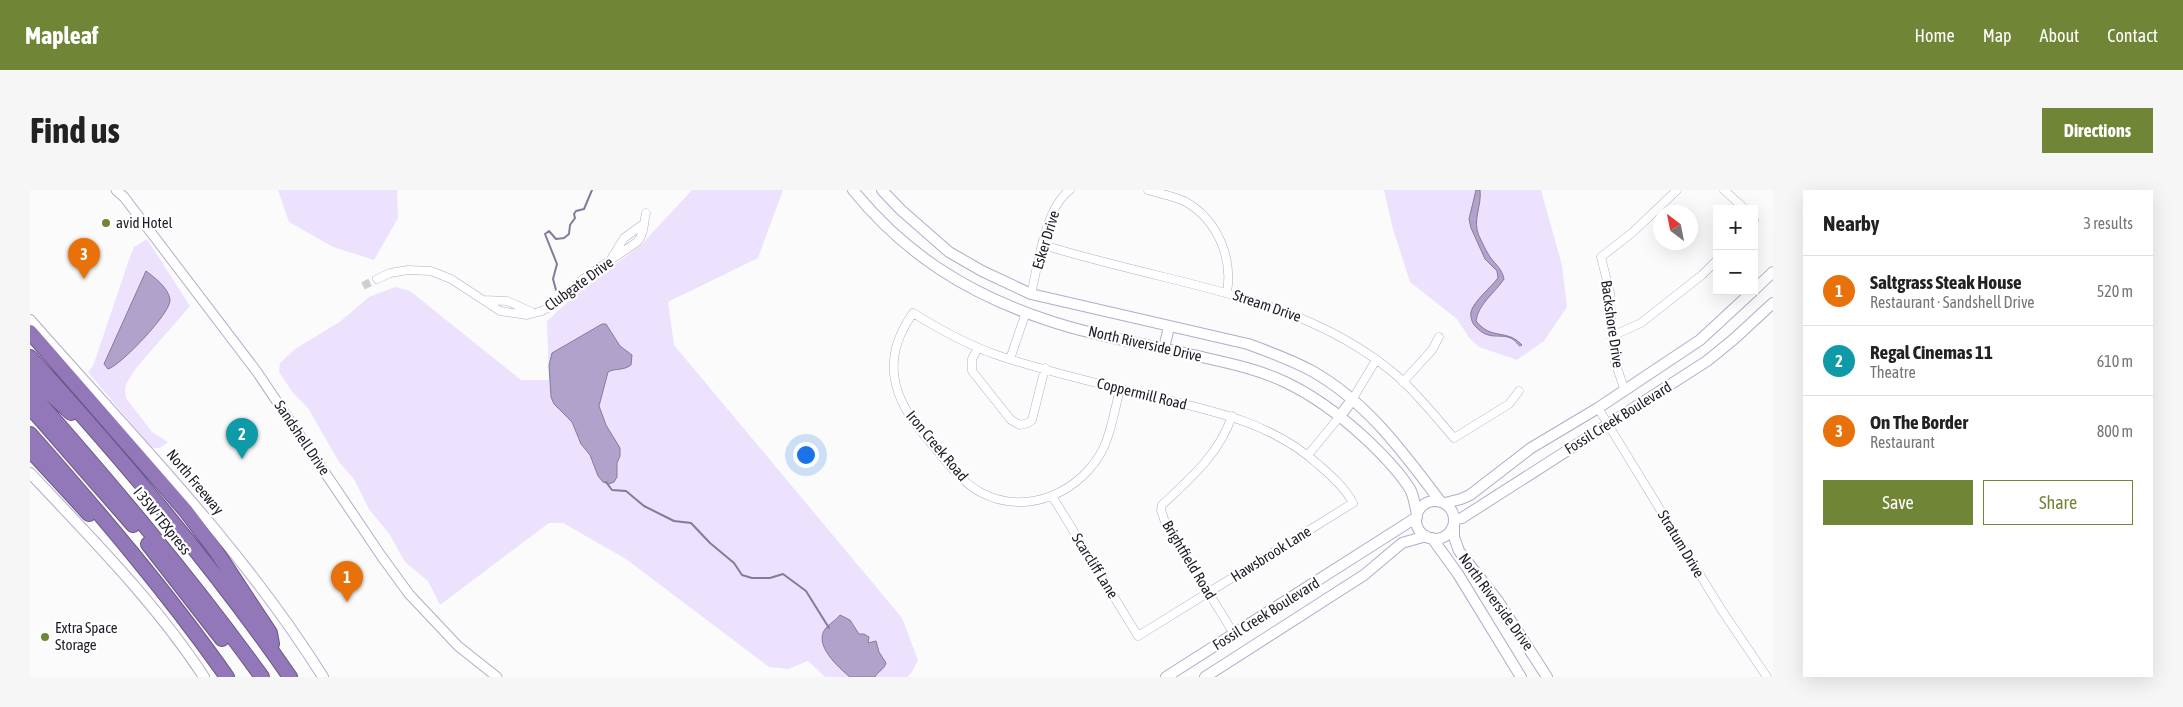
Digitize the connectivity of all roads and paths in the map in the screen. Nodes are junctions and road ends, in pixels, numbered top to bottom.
1 (116, 190) edge
2 (882, 190) edge
3 (1070, 190) edge
4 (1148, 190) edge
5 (1677, 190) edge
6 (1724, 190) edge
7 (856, 191) edge
8 (1741, 205) edge
9 (646, 213) dead end
10 (1043, 245) junction
11 (1713, 264) edge
12 (1773, 272) edge
13 (377, 278) tunnel mouth
14 (1758, 287) edge
15 (1227, 292) junction
16 (1031, 294) junction
17 (1750, 295) edge
18 (484, 300) junction
19 (1773, 303) edge
20 (1026, 312) junction
21 (534, 313) junction
22 (913, 313) joint
23 (30, 320) edge
24 (1169, 327) junction
25 (30, 332) edge
26 (1612, 336) junction
27 (1439, 337) dead end
28 (978, 348) junction
29 (1164, 348) junction
30 (30, 356) edge
31 (1010, 359) junction
32 (1376, 360) junction
33 (1045, 368) junction
34 (30, 375) edge
35 (1403, 382) junction
36 (1120, 389) junction
37 (1625, 390) junction
38 (1519, 391) dead end
39 (30, 392) edge
40 (1352, 400) junction
41 (30, 407) edge
42 (1598, 408) junction
43 (1232, 416) junction
44 (1340, 416) junction
45 (89, 423) junction
46 (1608, 424) junction
47 (30, 434) edge
48 (30, 450) edge
49 (1308, 456) junction
50 (30, 473) edge
51 (1052, 496) junction
52 (1442, 502) junction
53 (1353, 503) joint
54 (1417, 516) junction
55 (1454, 522) junction
56 (1429, 537) junction
57 (1209, 593) junction
58 (177, 610) junction
59 (1234, 634) junction
60 (1138, 636) joint
61 (273, 652) junction
62 (204, 677) edge
63 (227, 677) edge
64 (250, 677) edge
65 (262, 677) edge
66 (290, 677) edge
67 (323, 677) edge
68 (497, 677) edge
69 (1166, 677) edge
70 (1204, 677) edge
71 (1521, 677) edge
72 (1547, 677) edge
73 (1768, 677) edge

1 - 68 street, Sandshell Drive
2 - 16 main road, North Riverside Drive
3 - 10 street, Esker Drive
4 - 15 street
5 - 26 street, Backshore Drive
6 - 8 street
7 - 20 main road, North Riverside Drive
9 - 21 street, Clubgate Drive
10 - 15 street, Stream Drive
10 - 16 street, Esker Drive
11 - 26 street
12 - 14 main road, Fossil Creek Boulevard
13 - 18 street, Clubgate Drive
15 - 32 street, Stream Drive
16 - 20 main road
16 - 24 main road, North Riverside Drive
17 - 37 main road, Fossil Creek Boulevard
18 - 21 street
18 - 21 street, Clubgate Drive
19 - 46 main road, Fossil Creek Boulevard
20 - 29 main road, North Riverside Drive
20 - 31 street
22 - 28 street, Coppermill Road
22 - 51 street, Iron Creek Road
23 - 67 main road, North Freeway
24 - 29 main road
24 - 40 main road, North Riverside Drive
25 - 61 highway
26 - 37 street, Backshore Drive
27 - 35 street
28 - 31 street, Coppermill Road
28 - 33 street
29 - 44 main road, North Riverside Drive
30 - 45 highway
31 - 33 street, Coppermill Road
32 - 35 street, Stream Drive
32 - 40 street
33 - 36 street, Coppermill Road
34 - 45 highway
35 - 38 street, Stream Drive
36 - 43 street, Coppermill Road
36 - 51 street, Iron Creek Road
37 - 42 main road, Fossil Creek Boulevard
39 - 65 highway, I 35W TEXpress
40 - 44 main road
40 - 52 main road, North Riverside Drive
41 - 64 highway, I 35W TEXpress
42 - 46 street, Stratum Drive
42 - 52 main road, Fossil Creek Boulevard
43 - 49 street, Coppermill Road
43 - 57 street, Brightfield Road
44 - 49 street
44 - 54 main road, North Riverside Drive
45 - 61 highway
46 - 55 main road, Fossil Creek Boulevard
46 - 73 street, Stratum Drive
47 - 58 highway
48 - 58 highway
49 - 53 street, Coppermill Road
50 - 62 main road
51 - 60 street, Scarcliff Lane
52 - 54 main road
52 - 55 main road
53 - 57 street, Hawsbrook Lane
54 - 56 main road
54 - 59 main road, Fossil Creek Boulevard
55 - 56 main road
55 - 72 main road, North Riverside Drive
56 - 70 main road, Fossil Creek Boulevard
56 - 71 main road, North Riverside Drive
57 - 59 street, Brightfield Road
57 - 60 street, Hawsbrook Lane
58 - 63 highway
59 - 69 main road, Fossil Creek Boulevard
61 - 66 highway

